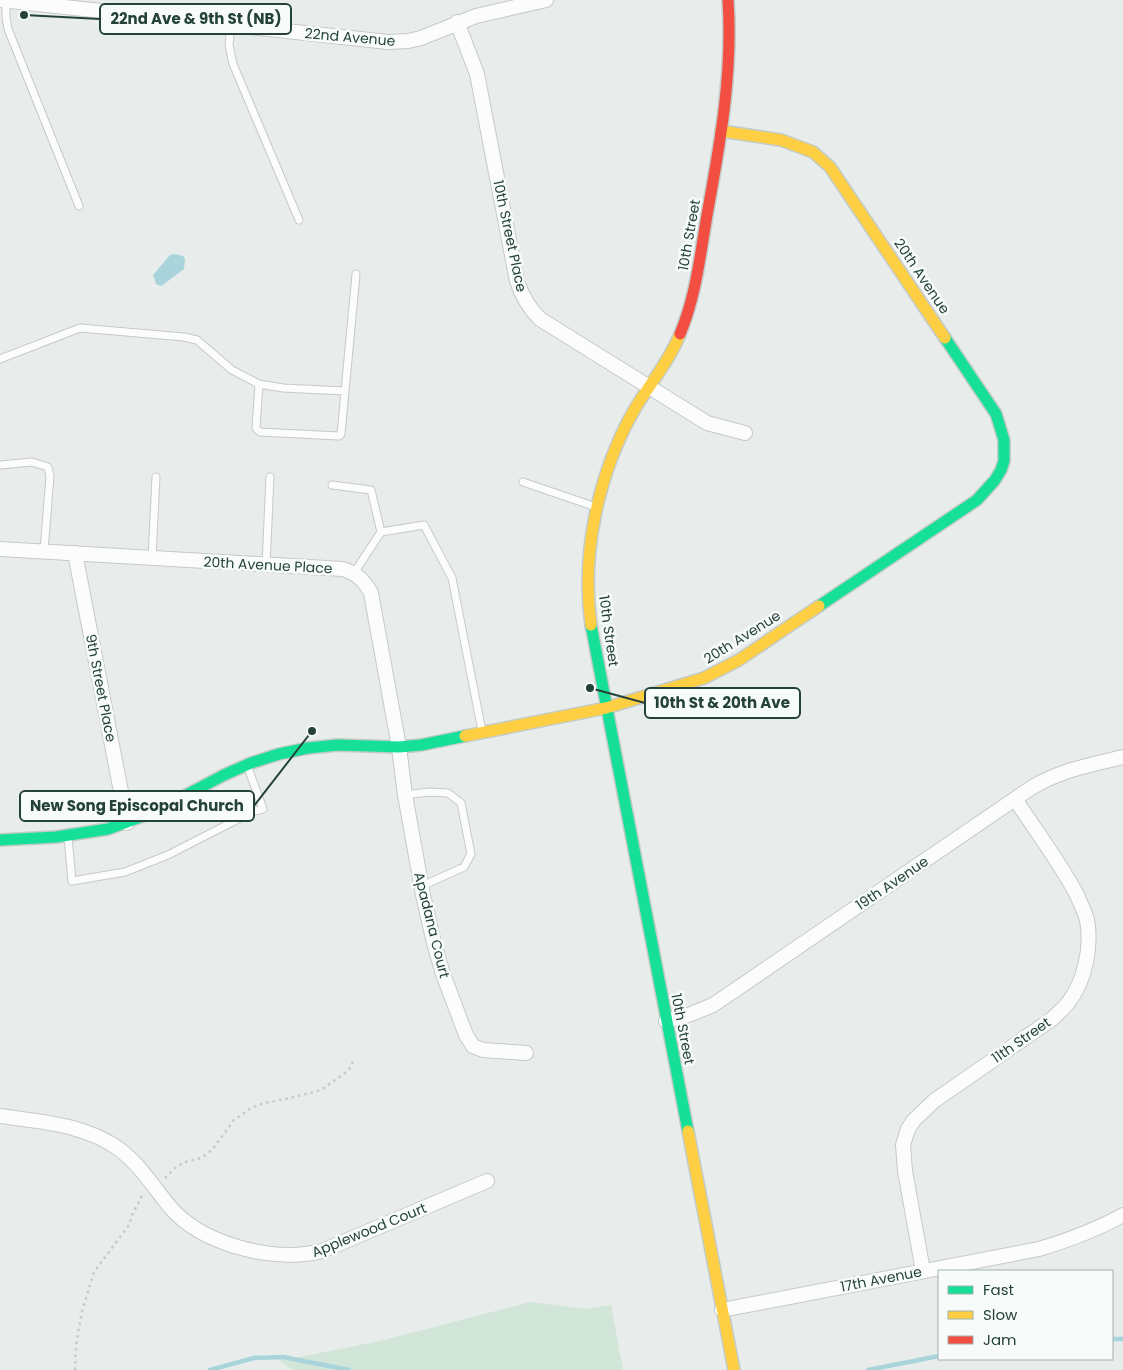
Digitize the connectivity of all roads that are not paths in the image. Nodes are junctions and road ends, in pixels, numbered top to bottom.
1 (546, 0) edge
2 (728, 0) edge
3 (3, 1) edge
4 (103, 6) edge
5 (457, 22) junction
6 (231, 26) junction
7 (721, 131) junction
8 (79, 206) dead end
9 (300, 220) dead end
10 (356, 274) dead end
11 (0, 359) edge
12 (259, 384) junction
13 (650, 388) junction
14 (345, 391) junction
15 (745, 432) dead end
16 (0, 464) edge
17 (156, 477) dead end
18 (270, 477) dead end
19 (523, 482) dead end
20 (332, 485) dead end
21 (597, 508) junction
22 (381, 532) junction
23 (0, 549) edge
24 (44, 552) junction
25 (75, 553) junction
26 (152, 558) junction
27 (266, 565) junction
28 (354, 573) junction
29 (606, 708) junction
30 (482, 734) junction
31 (399, 746) junction
32 (1123, 757) edge
33 (247, 765) junction
34 (405, 795) junction
35 (1015, 799) junction
36 (127, 823) junction
37 (68, 836) junction
38 (0, 840) edge
39 (422, 886) junction
40 (666, 1020) junction
41 (526, 1053) dead end
42 (0, 1116) edge
43 (487, 1182) dead end
44 (1123, 1215) edge
45 (923, 1271) junction
46 (722, 1310) junction
47 (734, 1370) edge

1 - 5 street, 22nd Avenue
2 - 7 street, 10th Street
3 - 4 street, 22nd Avenue
3 - 8 lane
4 - 6 street, 22nd Avenue
5 - 6 street, 22nd Avenue
5 - 13 street, 10th Street Place
6 - 9 lane
7 - 13 street, 10th Street
7 - 29 street, 20th Avenue
10 - 14 lane
11 - 12 lane
12 - 14 lane
12 - 14 lane
13 - 15 street, 10th Street Place
13 - 21 street, 10th Street
16 - 24 lane
17 - 26 lane
18 - 27 lane
19 - 21 lane
20 - 22 lane
21 - 29 street, 10th Street
22 - 28 lane
22 - 30 lane
23 - 24 street, 20th Avenue Place
24 - 25 street, 20th Avenue Place
25 - 26 street, 20th Avenue Place
25 - 36 street, 9th Street Place
26 - 27 street, 20th Avenue Place
27 - 28 street, 20th Avenue Place
28 - 31 street
29 - 30 street, 20th Avenue
29 - 40 street, 10th Street
30 - 31 street, 20th Avenue
31 - 33 street, 20th Avenue
31 - 34 street, Apadana Court
32 - 35 street, 19th Avenue
33 - 36 street, 20th Avenue
33 - 37 lane
34 - 39 street, Apadana Court
34 - 39 lane
35 - 40 street, 19th Avenue
35 - 45 street, 11th Street
36 - 37 street, 20th Avenue
37 - 38 street, 20th Avenue
39 - 41 street, Apadana Court
40 - 46 street, 10th Street
42 - 43 street, Applewood Court
44 - 45 street, 17th Avenue
45 - 46 street, 17th Avenue
46 - 47 street, 10th Street

